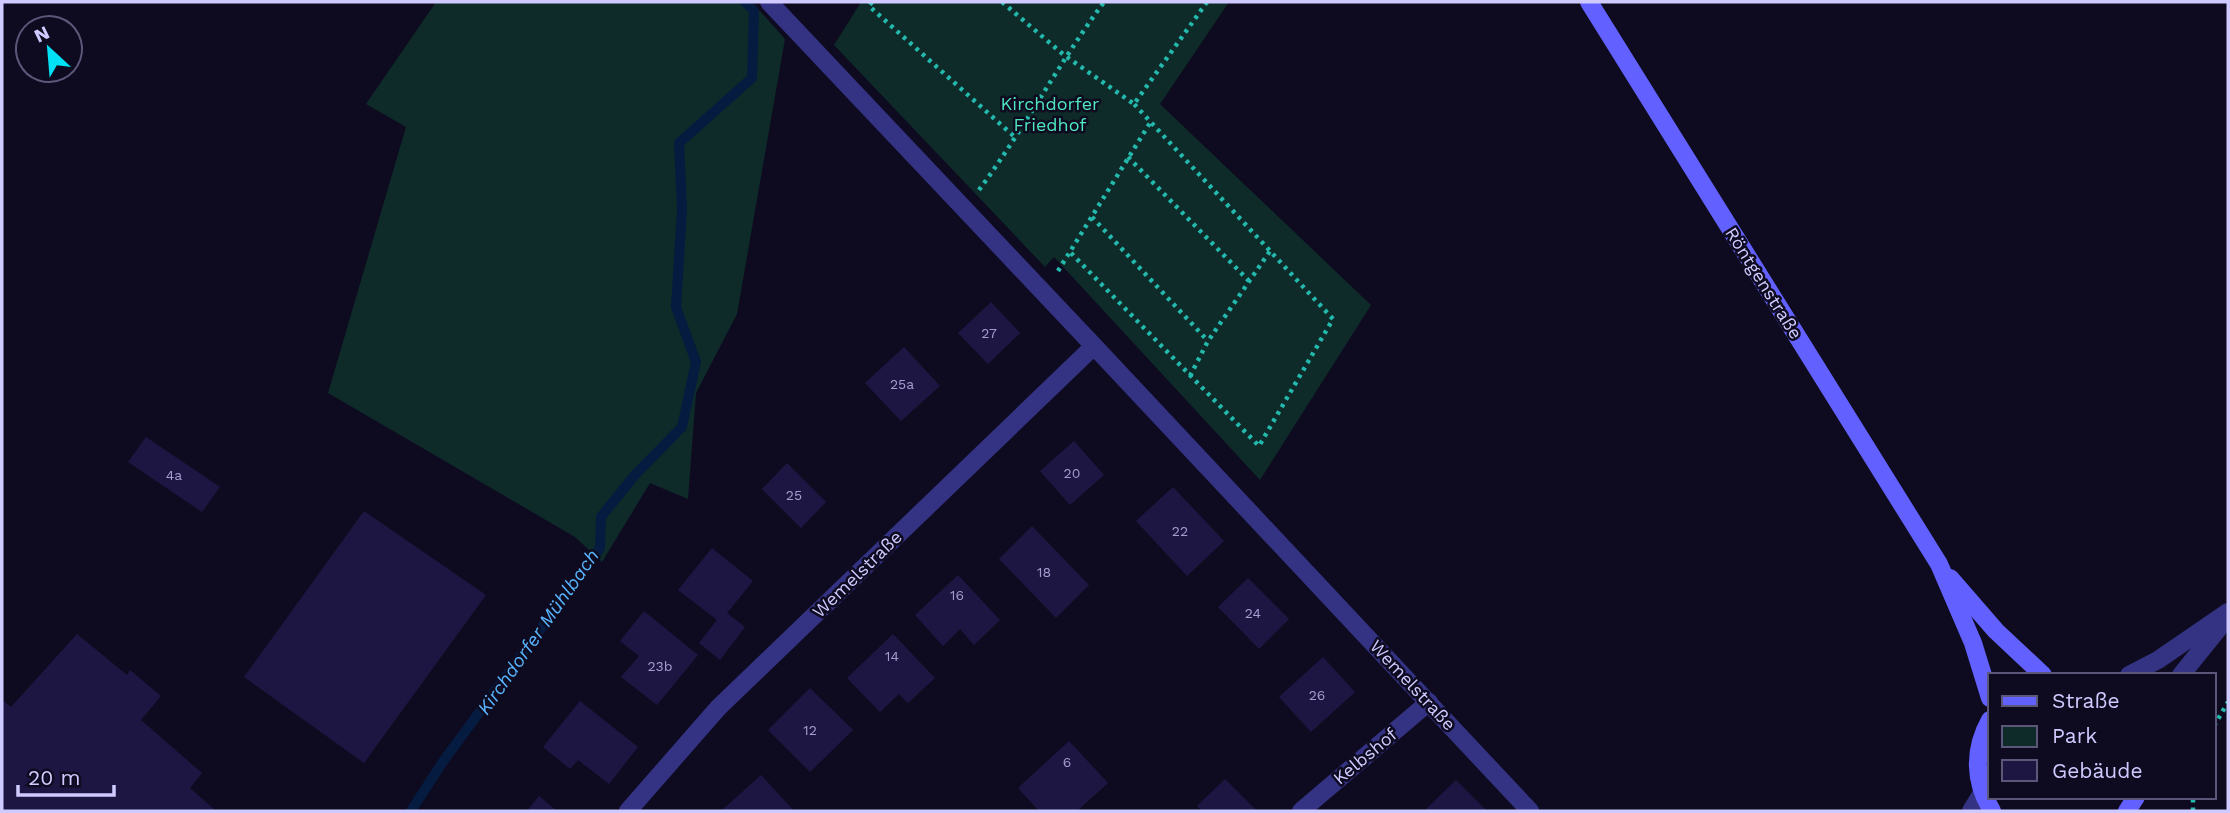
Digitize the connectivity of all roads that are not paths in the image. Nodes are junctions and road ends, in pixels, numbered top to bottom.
1 (769, 2) edge
2 (1589, 2) edge
3 (1094, 346) junction
4 (1939, 564) junction
5 (2228, 615) edge
6 (2041, 673) edge
7 (2133, 673) edge
8 (2183, 673) edge
9 (1988, 692) edge
10 (1429, 702) junction
11 (1988, 725) edge
12 (1982, 793) junction
13 (628, 811) edge
14 (1301, 811) edge
15 (1530, 811) edge
16 (1970, 811) edge
17 (1992, 811) edge

1 - 3 street, Wemelstraße
2 - 4 main road, Röntgenstraße
3 - 10 street, Wemelstraße
3 - 13 street, Wemelstraße
4 - 6 main road, Röntgenstraße
4 - 9 main road, Röntgenstraße
5 - 7 street
5 - 8 street
10 - 14 street, Kelbshof
10 - 15 street, Wemelstraße
11 - 12 main road
12 - 16 street
12 - 17 main road

